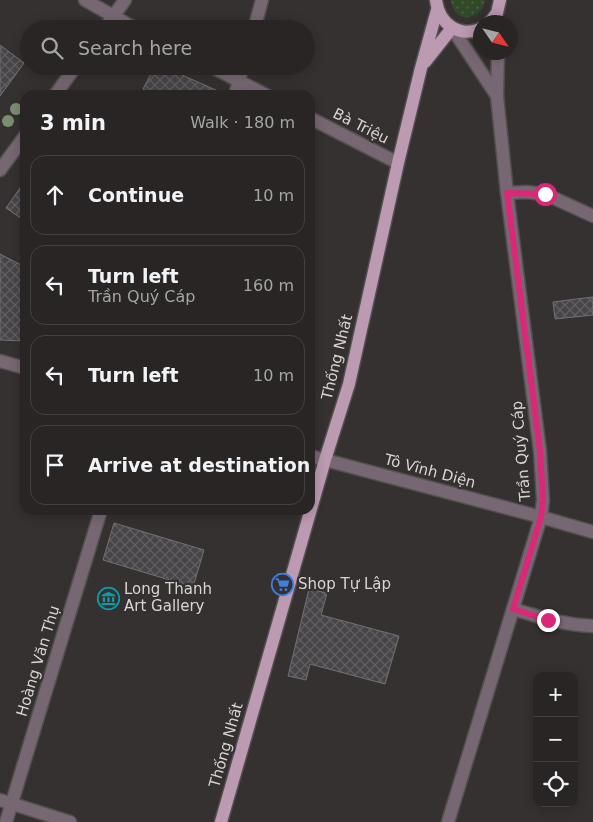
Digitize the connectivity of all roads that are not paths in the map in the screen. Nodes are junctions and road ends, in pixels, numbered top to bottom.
1 (85, 0) edge
2 (124, 0) edge
3 (262, 0) edge
4 (500, 0) edge
5 (437, 5) edge
6 (495, 15) edge
7 (499, 15) edge
8 (112, 16) junction
9 (110, 20) edge
10 (119, 20) edge
11 (256, 20) edge
12 (452, 28) junction
13 (473, 31) edge
14 (498, 60) edge
15 (421, 68) junction
16 (69, 75) edge
17 (227, 75) edge
18 (241, 75) edge
19 (239, 81) junction
20 (59, 90) edge
21 (236, 90) edge
22 (256, 90) edge
23 (497, 96) junction
24 (315, 121) edge
25 (20, 143) edge
26 (398, 163) junction
27 (0, 170) edge
28 (507, 193) junction
29 (593, 216) edge
30 (0, 361) edge
31 (20, 367) edge
32 (315, 457) edge
33 (325, 460) junction
34 (315, 495) edge
35 (99, 515) edge
36 (309, 515) edge
37 (541, 517) junction
38 (593, 532) edge
39 (513, 609) junction
40 (593, 626) edge
41 (6, 802) edge
42 (6, 822) edge
43 (70, 822) edge
44 (221, 822) edge
45 (448, 822) edge

1 - 8 street
2 - 8 street
3 - 11 street
4 - 6 main road
4 - 7 street
5 - 12 main road, Thống Nhất
5 - 15 main road, Thống Nhất
8 - 9 street
8 - 10 street
12 - 13 main road
12 - 15 main road, Thống Nhất
12 - 23 street, Trần Quý Cáp
14 - 23 street, Trần Quý Cáp
15 - 26 main road, Thống Nhất
16 - 20 street
17 - 19 street
18 - 19 street
19 - 21 street
19 - 22 street
23 - 28 street, Trần Quý Cáp
24 - 26 street, Bà Triệu
25 - 27 street
26 - 33 main road, Thống Nhất
28 - 29 street
28 - 37 street, Trần Quý Cáp
30 - 31 street
32 - 33 street, Tô Vĩnh Diện
33 - 34 main road, Thống Nhất
33 - 37 street, Tô Vĩnh Diện
35 - 41 street, Hoàng Văn Thụ
36 - 44 main road, Thống Nhất
37 - 38 street, Tô Vĩnh Diện
37 - 39 street, Trần Quý Cáp
39 - 40 street
39 - 45 street, Trần Quý Cáp
41 - 42 street, Hoàng Văn Thụ
41 - 43 street

